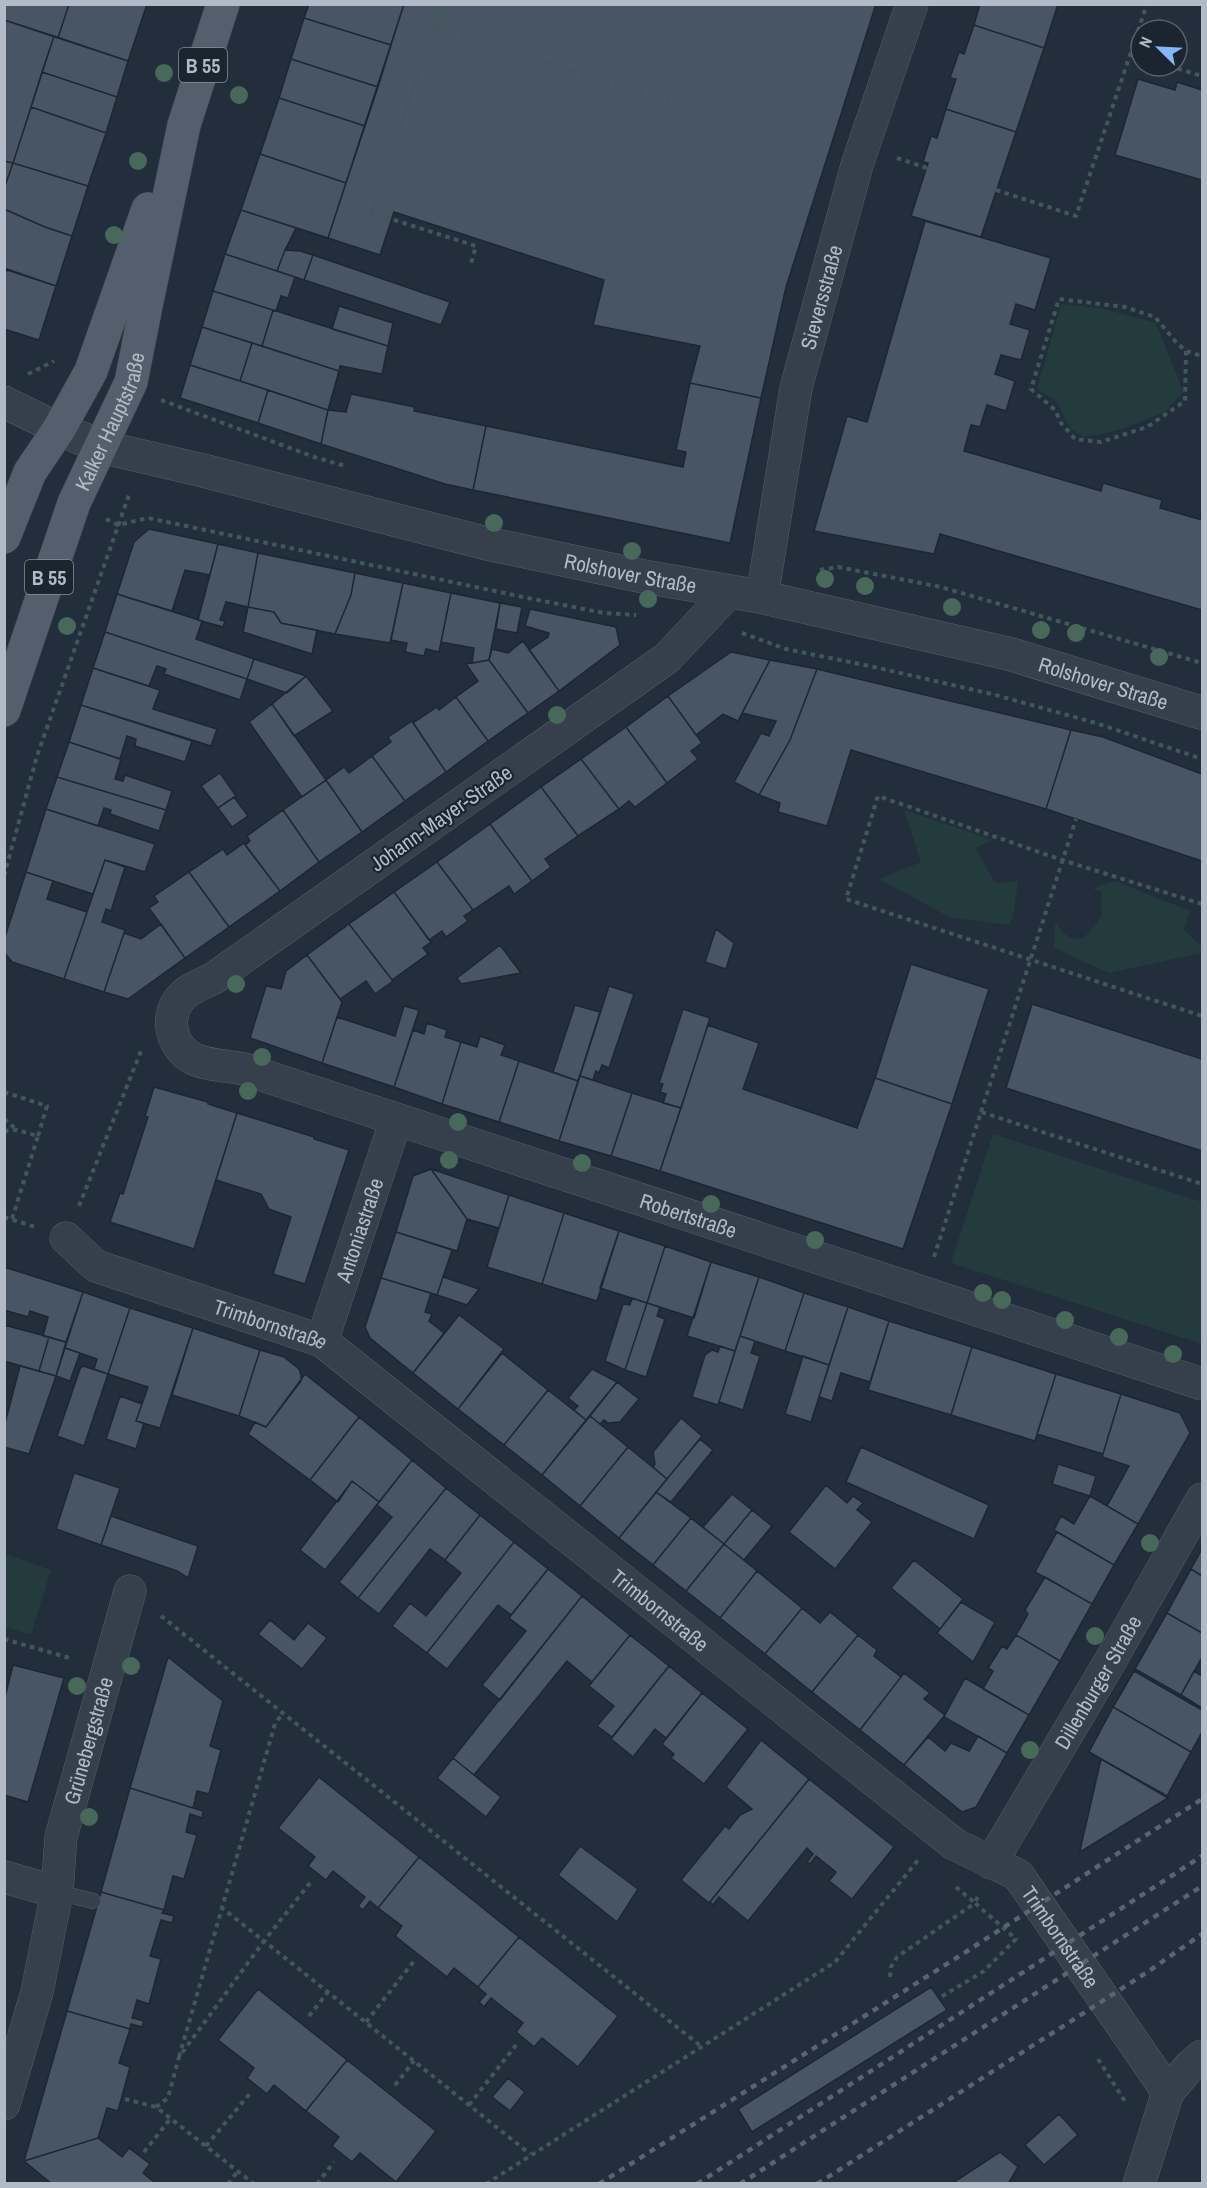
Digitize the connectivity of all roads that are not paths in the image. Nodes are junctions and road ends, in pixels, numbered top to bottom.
1 (223, 4) edge
2 (912, 4) edge
3 (184, 125) junction
4 (4, 402) edge
5 (59, 429) junction
6 (102, 447) junction
7 (4, 537) edge
8 (729, 592) junction
9 (762, 597) junction
10 (4, 710) edge
11 (1203, 712) edge
12 (178, 1046) joint
13 (396, 1120) junction
14 (66, 1238) road end
15 (322, 1341) junction
16 (1203, 1384) edge
17 (1203, 1499) edge
18 (130, 1591) dead end
19 (991, 1863) junction
20 (5, 1878) edge
21 (57, 1892) junction
22 (93, 1901) dead end
23 (1203, 2056) edge
24 (1168, 2092) junction
25 (4, 2104) edge
26 (1139, 2184) edge

1 - 3 main road, Kalker Hauptstraße / B 55
2 - 9 street, Sieversstraße
3 - 5 main road, Kalker Hauptstraße / B 55
3 - 6 main road, Kalker Hauptstraße / B 55
4 - 5 street
5 - 6 street, Rolshover Straße
5 - 7 main road, Kalker Hauptstraße / B 55
6 - 8 street, Rolshover Straße
6 - 10 main road, Kalker Hauptstraße / B 55
8 - 9 street, Rolshover Straße
8 - 12 street, Johann-Mayer-Straße
9 - 11 street, Rolshover Straße
12 - 13 street, Robertstraße
13 - 15 street, Antoniastraße
13 - 16 street, Robertstraße
14 - 15 street, Trimbornstraße
15 - 19 street, Trimbornstraße
17 - 19 street, Dillenburger Straße
18 - 21 street, Grünebergstraße
19 - 24 street, Trimbornstraße
20 - 21 street
21 - 22 lane
21 - 25 street, Grünebergstraße
23 - 24 street
24 - 26 street

